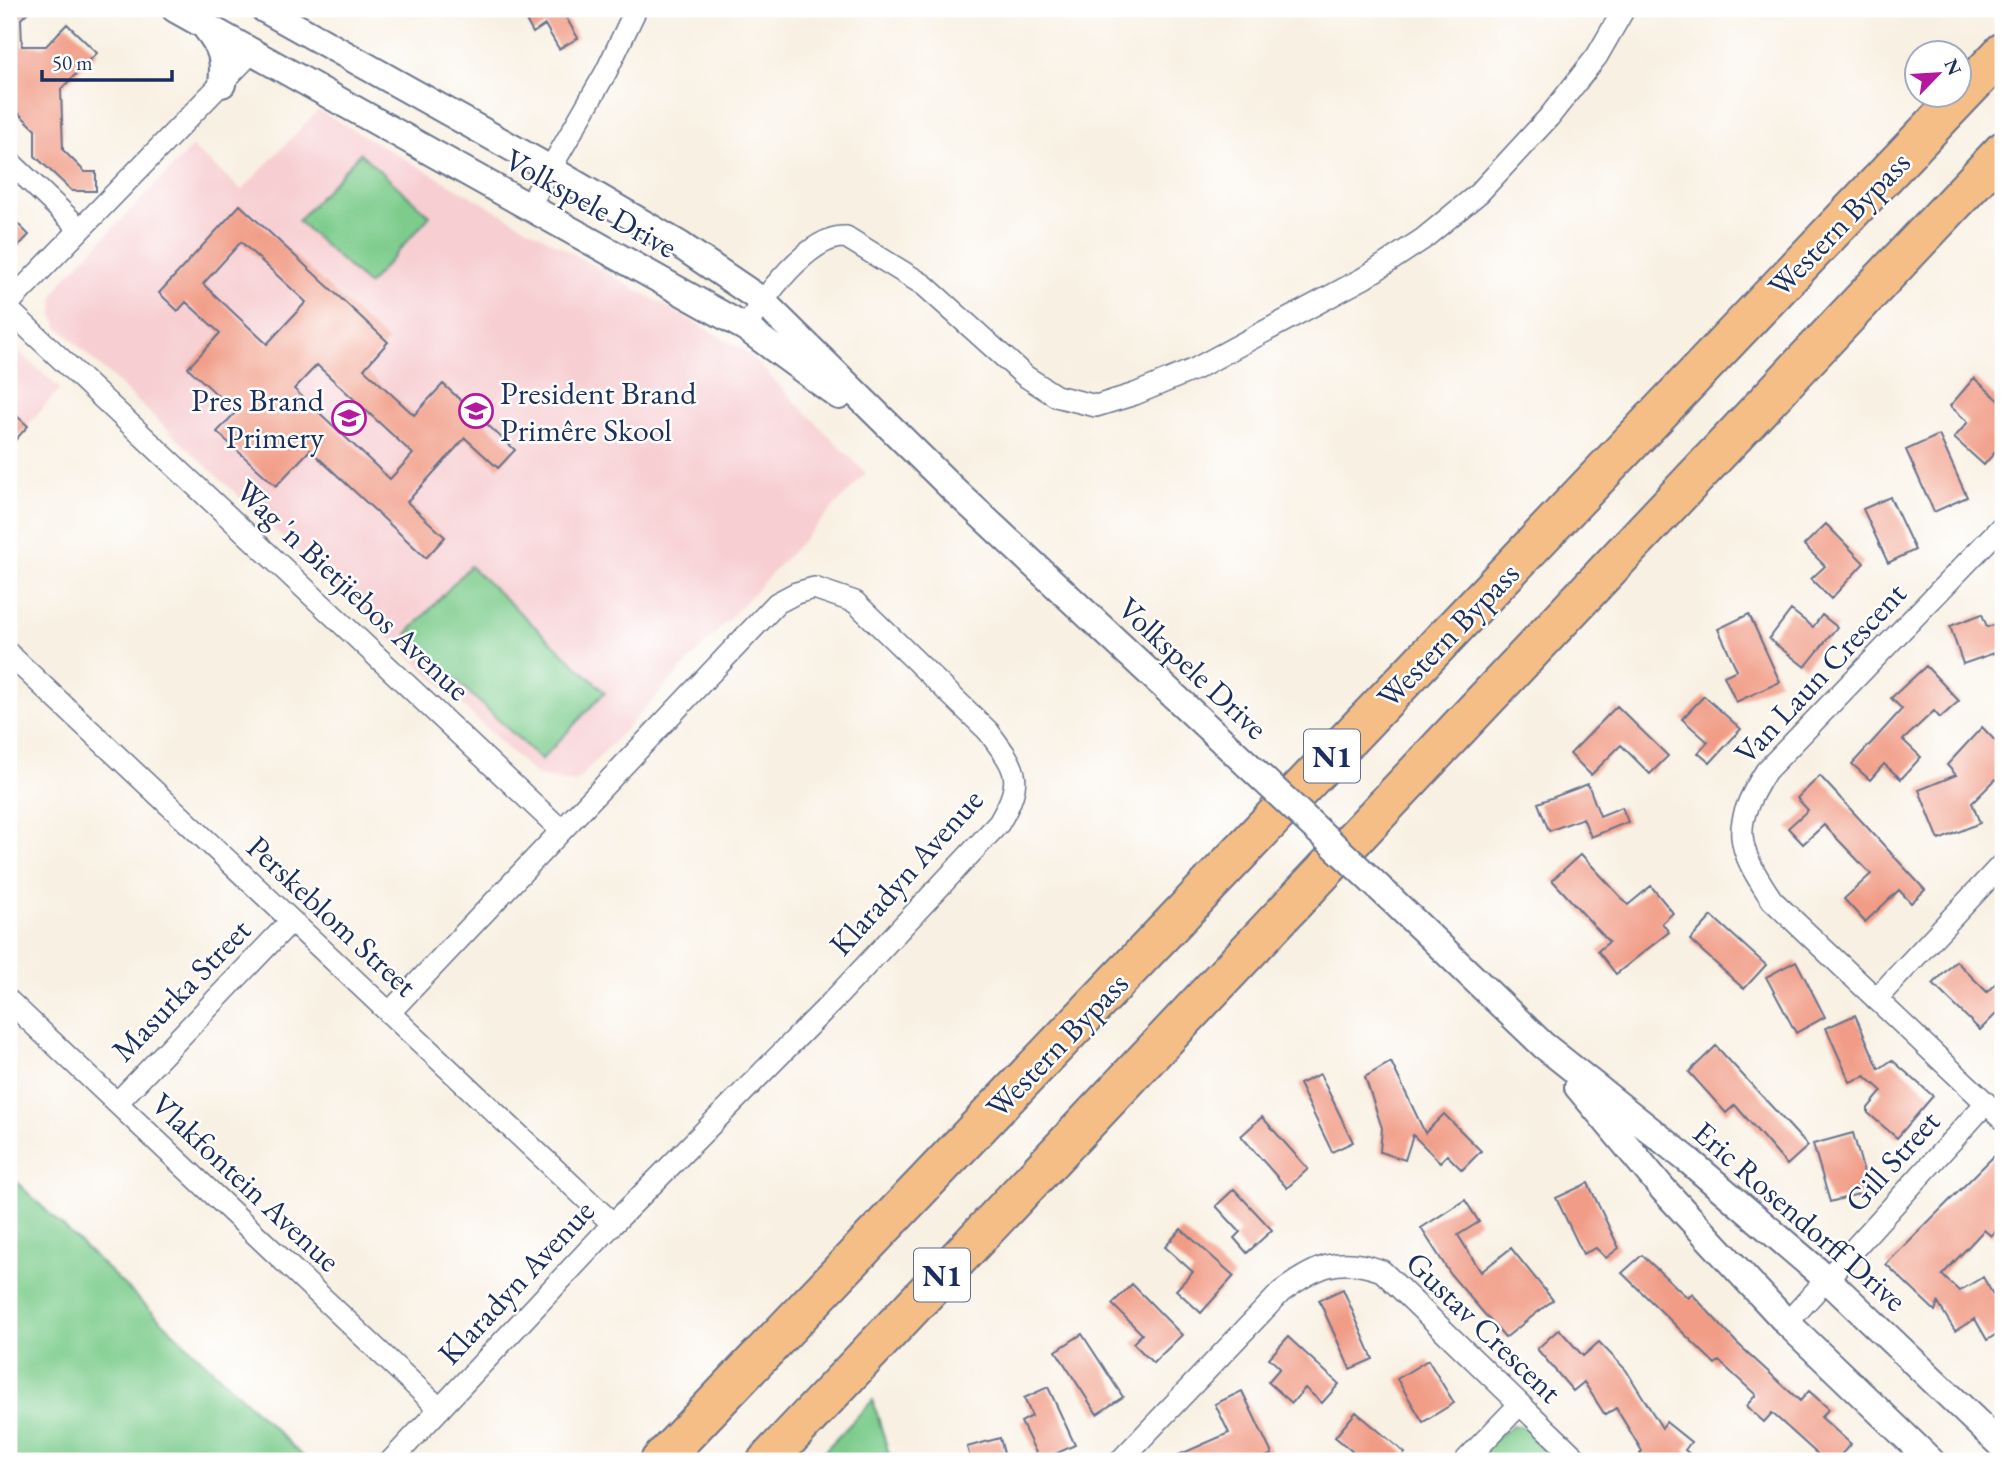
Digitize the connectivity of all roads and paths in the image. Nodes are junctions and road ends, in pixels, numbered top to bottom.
1 (175, 9) edge
2 (247, 9) edge
3 (264, 9) edge
4 (636, 9) edge
5 (1624, 9) edge
6 (203, 25) junction
7 (314, 36) junction
8 (252, 52) junction
9 (2003, 52) edge
10 (222, 84) junction
11 (2003, 151) edge
12 (9, 161) edge
13 (552, 170) junction
14 (529, 206) junction
15 (80, 229) junction
16 (761, 300) junction
17 (9, 303) edge
18 (9, 310) edge
19 (746, 328) junction
20 (952, 488) junction
21 (2003, 525) edge
22 (9, 654) edge
23 (561, 830) junction
24 (2003, 863) edge
25 (1389, 897) joint
26 (291, 921) junction
27 (1876, 999) junction
28 (9, 1000) edge
29 (389, 1013) junction
30 (1543, 1045) junction
31 (117, 1102) junction
32 (1986, 1103) junction
33 (2003, 1119) edge
34 (1688, 1160) junction
35 (1662, 1188) junction
36 (613, 1224) junction
37 (1828, 1280) junction
38 (1787, 1323) junction
39 (1520, 1404) junction
40 (440, 1409) junction
41 (2003, 1447) edge
42 (391, 1461) edge
43 (660, 1461) edge
44 (766, 1461) edge
45 (1120, 1461) edge
46 (1465, 1461) edge
47 (1579, 1461) edge
48 (1931, 1461) edge

1 - 6 street, Volkspele Drive
2 - 8 street
3 - 7 street, Volkspele Drive
4 - 13 street
5 - 16 street
6 - 8 street, Volkspele Drive
6 - 10 street
7 - 8 street
7 - 13 street, Volkspele Drive
8 - 10 street
8 - 14 street, Volkspele Drive
9 - 43 highway, Western Bypass / N1
10 - 15 street
11 - 44 highway, N1
12 - 15 street
13 - 14 street
13 - 16 street, Volkspele Drive
14 - 19 street, Volkspele Drive
15 - 17 street
16 - 19 street
16 - 20 street, Volkspele Drive
18 - 23 street, Wag 'n Bietjiebos Avenue
19 - 20 street, Volkspele Drive
20 - 25 street, Volkspele Drive, bridge
21 - 27 street, Van Laun Crescent
22 - 26 street, Perskeblom Street
23 - 29 street, Klaradyn Avenue
23 - 36 street, Klaradyn Avenue
24 - 27 street
25 - 30 street, Eric Rosendorff Drive
26 - 29 street, Perskeblom Street
26 - 31 street, Masurka Street
27 - 32 street, Van Laun Crescent
28 - 31 street, Vlakfontein Avenue
29 - 36 street, Perskeblom Street
30 - 34 street, Eric Rosendorff Drive
30 - 35 street, Eric Rosendorff Drive
31 - 40 street, Vlakfontein Avenue
32 - 33 street, Van Laun Crescent
32 - 37 street, Gill Street
34 - 35 street
34 - 37 street, Eric Rosendorff Drive
35 - 38 street, Eric Rosendorff Drive
36 - 40 street, Klaradyn Avenue
37 - 38 street, Gill Street
37 - 41 street, Eric Rosendorff Drive
38 - 48 street, Eric Rosendorff Drive
39 - 45 street, Gustav Crescent
39 - 46 street
39 - 47 street, Gustav Crescent
40 - 42 street, Klaradyn Avenue

